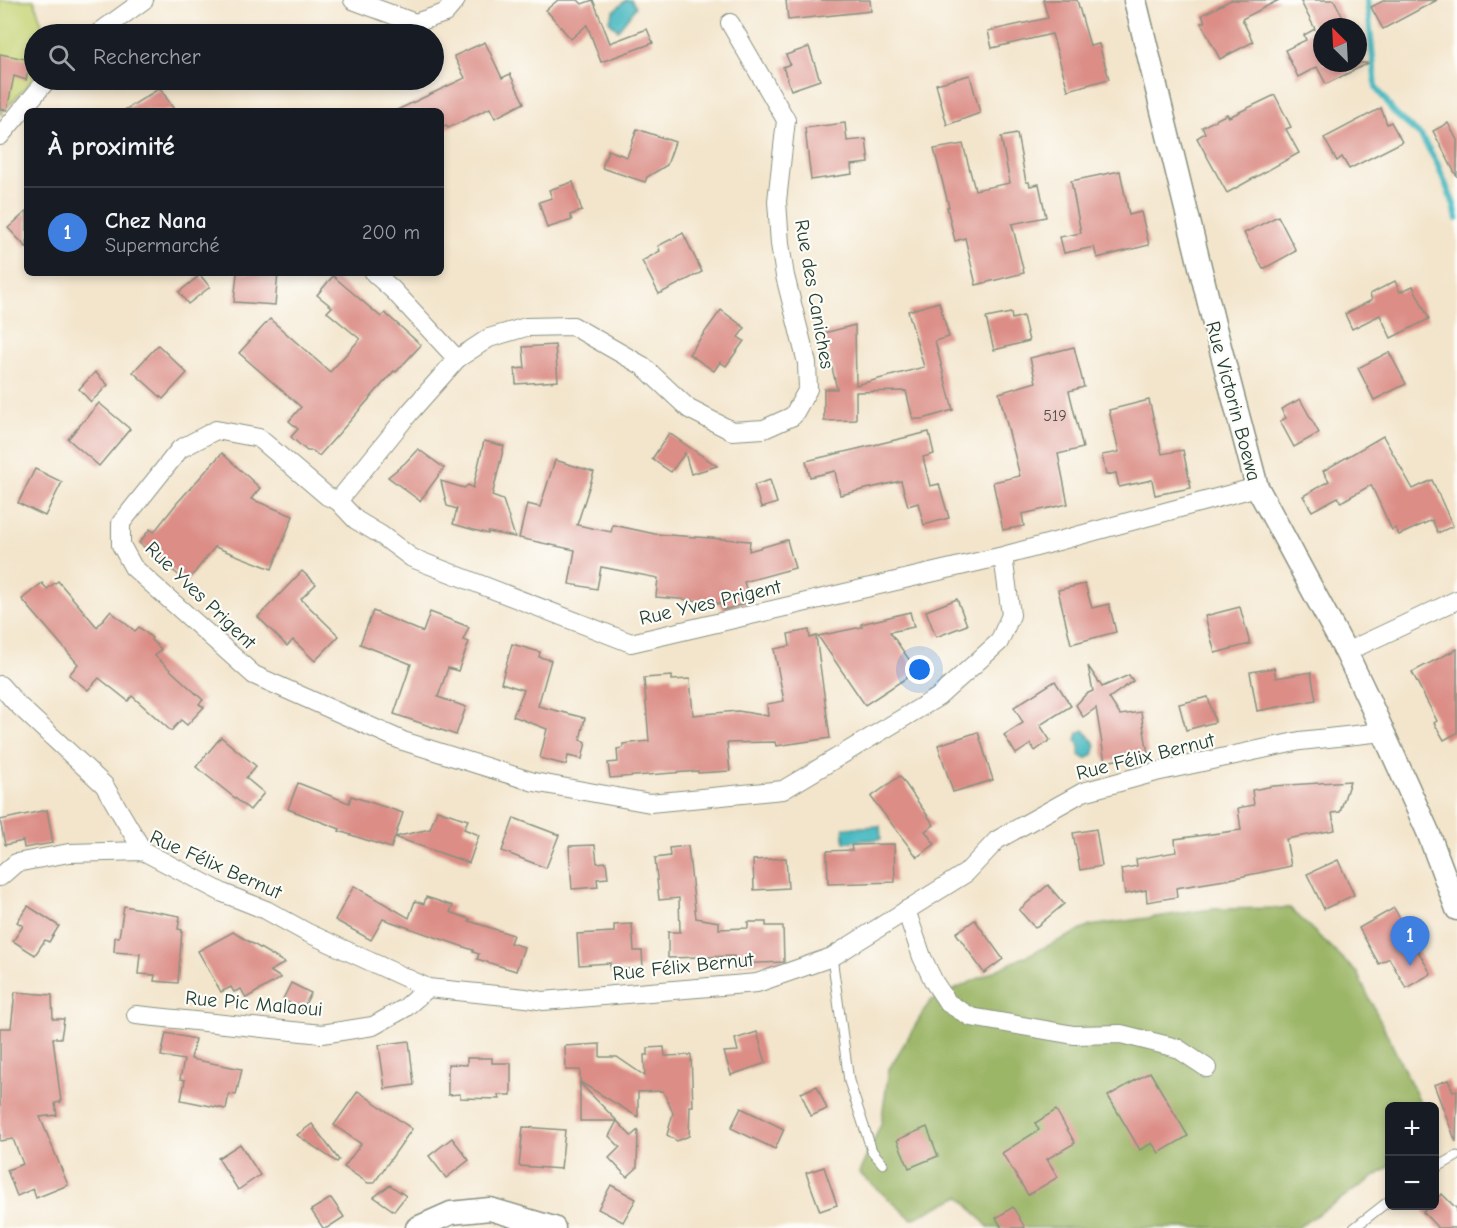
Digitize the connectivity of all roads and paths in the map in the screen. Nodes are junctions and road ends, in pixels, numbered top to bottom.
1 (144, 0) edge
2 (353, 0) edge
3 (456, 0) edge
4 (1135, 0) edge
5 (730, 23) dead end
6 (111, 24) edge
7 (38, 90) edge
8 (0, 135) edge
9 (377, 276) edge
10 (457, 359) junction
11 (1257, 487) junction
12 (338, 501) junction
13 (1003, 556) junction
14 (1457, 600) edge
15 (1346, 652) junction
16 (0, 686) edge
17 (1383, 732) junction
18 (143, 851) junction
19 (0, 877) edge
20 (1457, 909) edge
21 (906, 910) junction
22 (832, 957) junction
23 (428, 988) junction
24 (136, 1015) dead end
25 (1207, 1068) dead end
26 (1457, 1156) edge
27 (883, 1164) dead end
28 (1439, 1166) edge
29 (1385, 1203) edge
30 (417, 1228) edge
31 (554, 1228) edge
32 (1354, 1228) edge

1 - 6 street
2 - 3 street
4 - 11 street, Rue Victorin Boewa
5 - 10 street, Rue des Caniches
7 - 8 street
9 - 10 street
10 - 12 street, Rue des Caniches
11 - 13 street, Rue Yves Prigent
11 - 15 street, Rue Victorin Boewa
12 - 13 street, Rue Yves Prigent
12 - 13 street, Rue Yves Prigent
14 - 15 street
15 - 17 street, Rue Victorin Boewa
16 - 18 street
17 - 20 street, Rue Victorin Boewa
17 - 21 street, Rue Félix Bernut
18 - 19 street, Rue Félix Bernut
18 - 23 street, Rue Félix Bernut
21 - 22 street, Rue Félix Bernut
21 - 25 street
22 - 23 street, Rue Félix Bernut
22 - 27 lane
23 - 24 street, Rue Pic Malaoui
26 - 28 lane
29 - 32 lane
30 - 31 street

